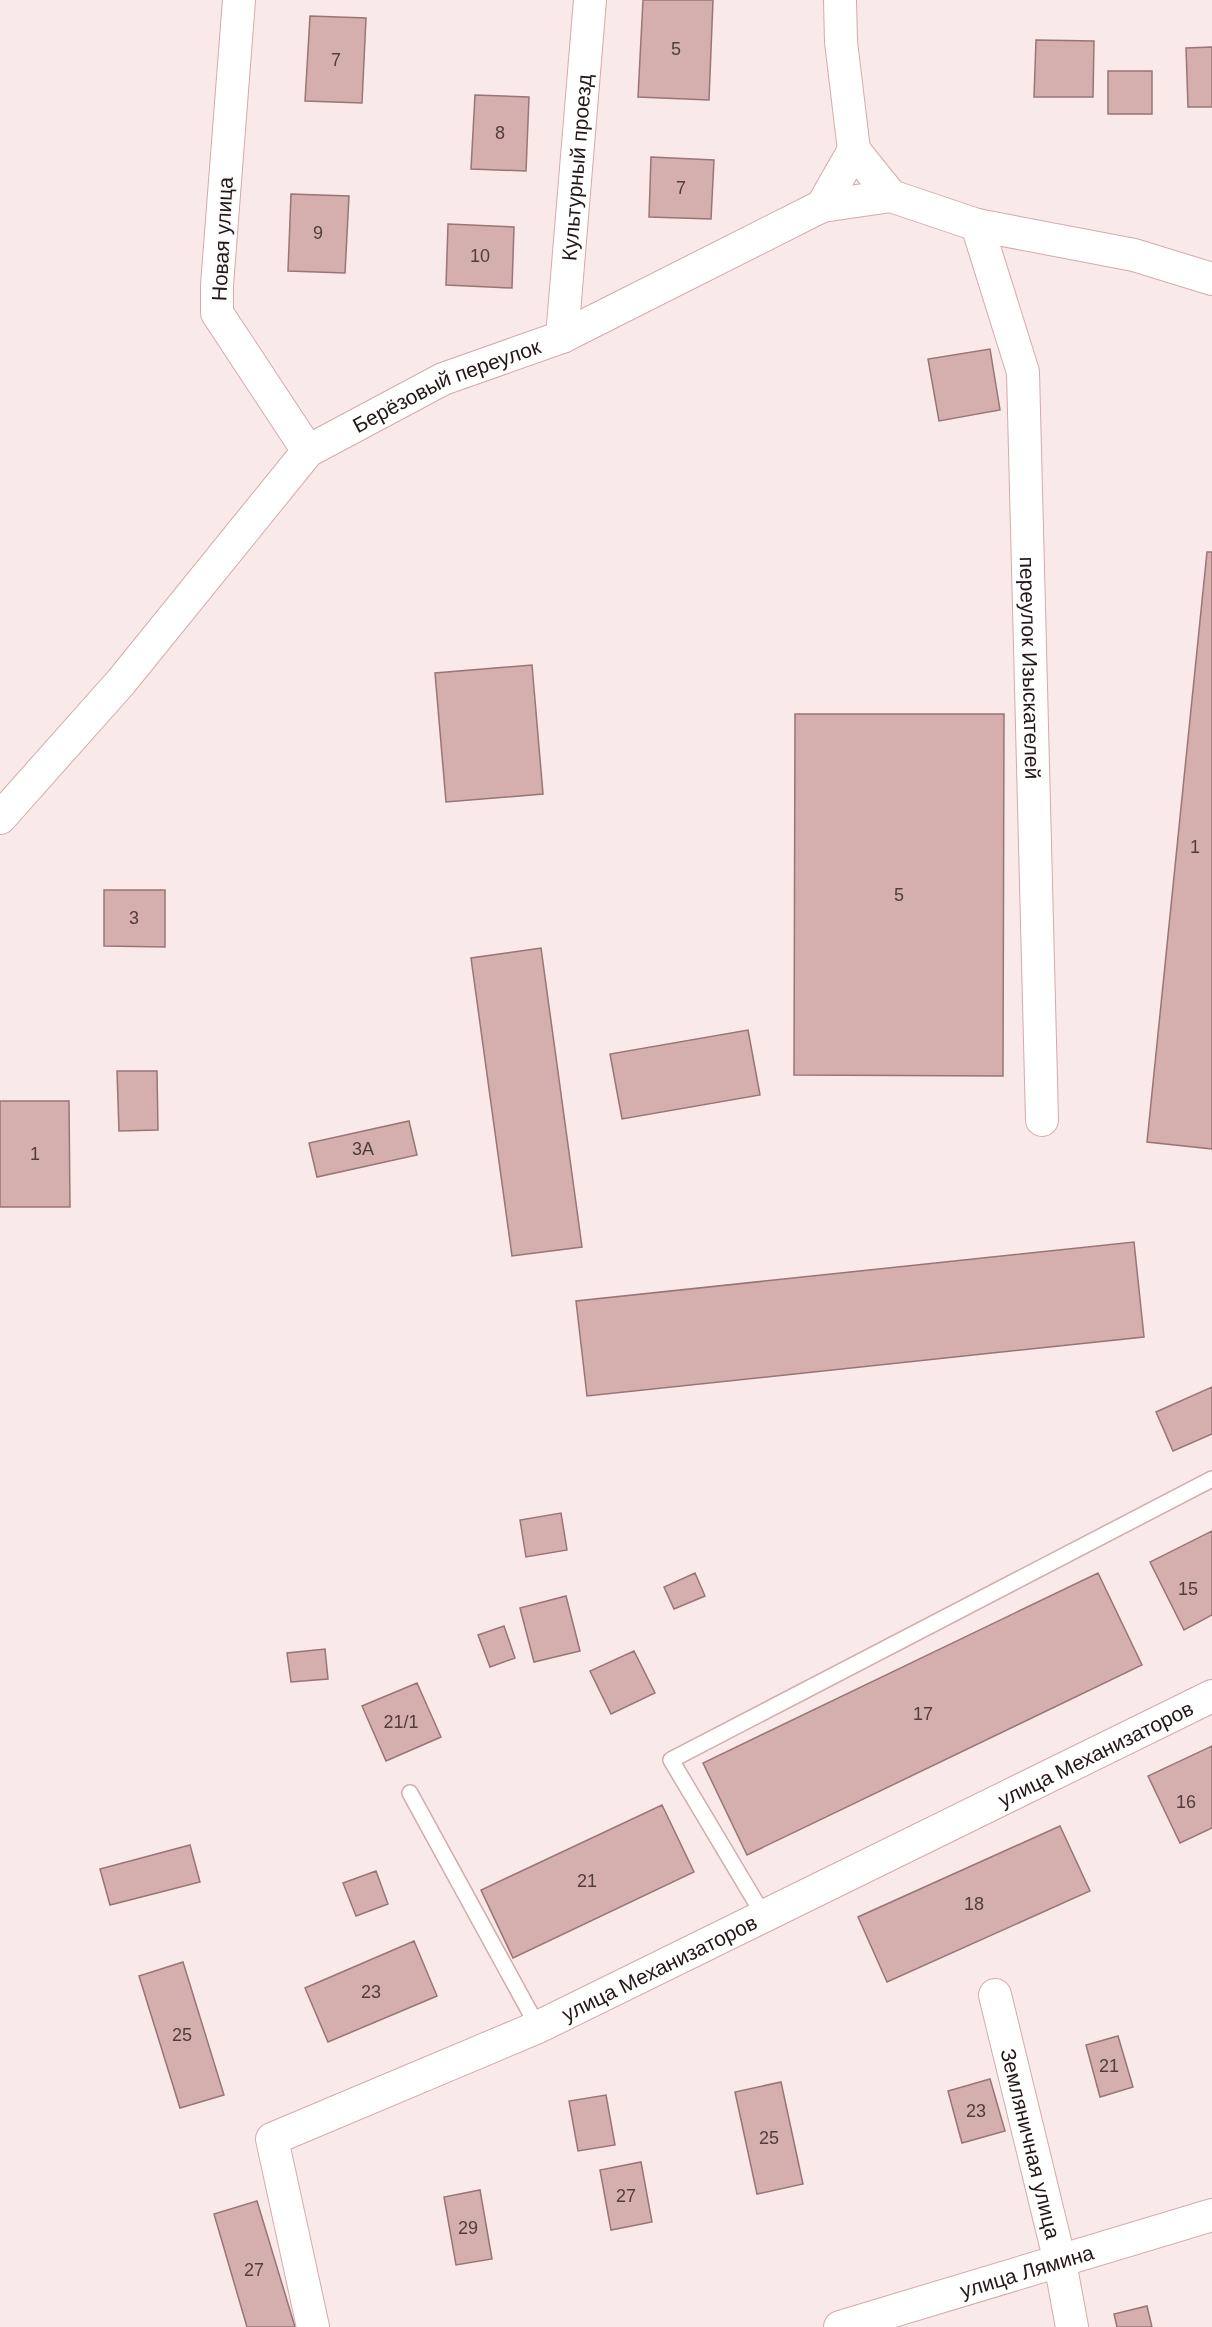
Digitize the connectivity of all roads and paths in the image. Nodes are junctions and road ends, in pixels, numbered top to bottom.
1 (239, 0) edge
2 (590, 0) edge
3 (840, 0) edge
4 (854, 150) junction
5 (891, 195) junction
6 (822, 206) junction
7 (977, 225) junction
8 (1207, 274) edge
9 (562, 337) junction
10 (308, 451) junction
11 (0, 818) edge
12 (1042, 1120) dead end
13 (1212, 1479) edge
14 (1212, 1696) edge
15 (410, 1793) dead end
16 (764, 1916) junction
17 (995, 1995) dead end
18 (538, 2027) junction
19 (1212, 2215) edge
20 (1059, 2262) junction
21 (313, 2327) edge
22 (840, 2327) edge
23 (1072, 2327) edge

1 - 10 street, Новая улица
2 - 9 street, Культурный проезд
3 - 4 street
4 - 5 street
4 - 6 street
5 - 6 street, Берёзовый переулок
5 - 7 street
6 - 9 street, Берёзовый переулок
7 - 8 street
7 - 12 street, переулок Изыскателей
9 - 10 street, Берёзовый переулок
10 - 11 street, Берёзовый переулок
13 - 16 lane
14 - 16 street, улица Механизаторов
15 - 18 lane
16 - 18 street, улица Механизаторов
17 - 20 street, Земляничная улица
18 - 21 street, улица Механизаторов
19 - 20 street, улица Лямина
20 - 22 street, улица Лямина
20 - 23 street, Земляничная улица

